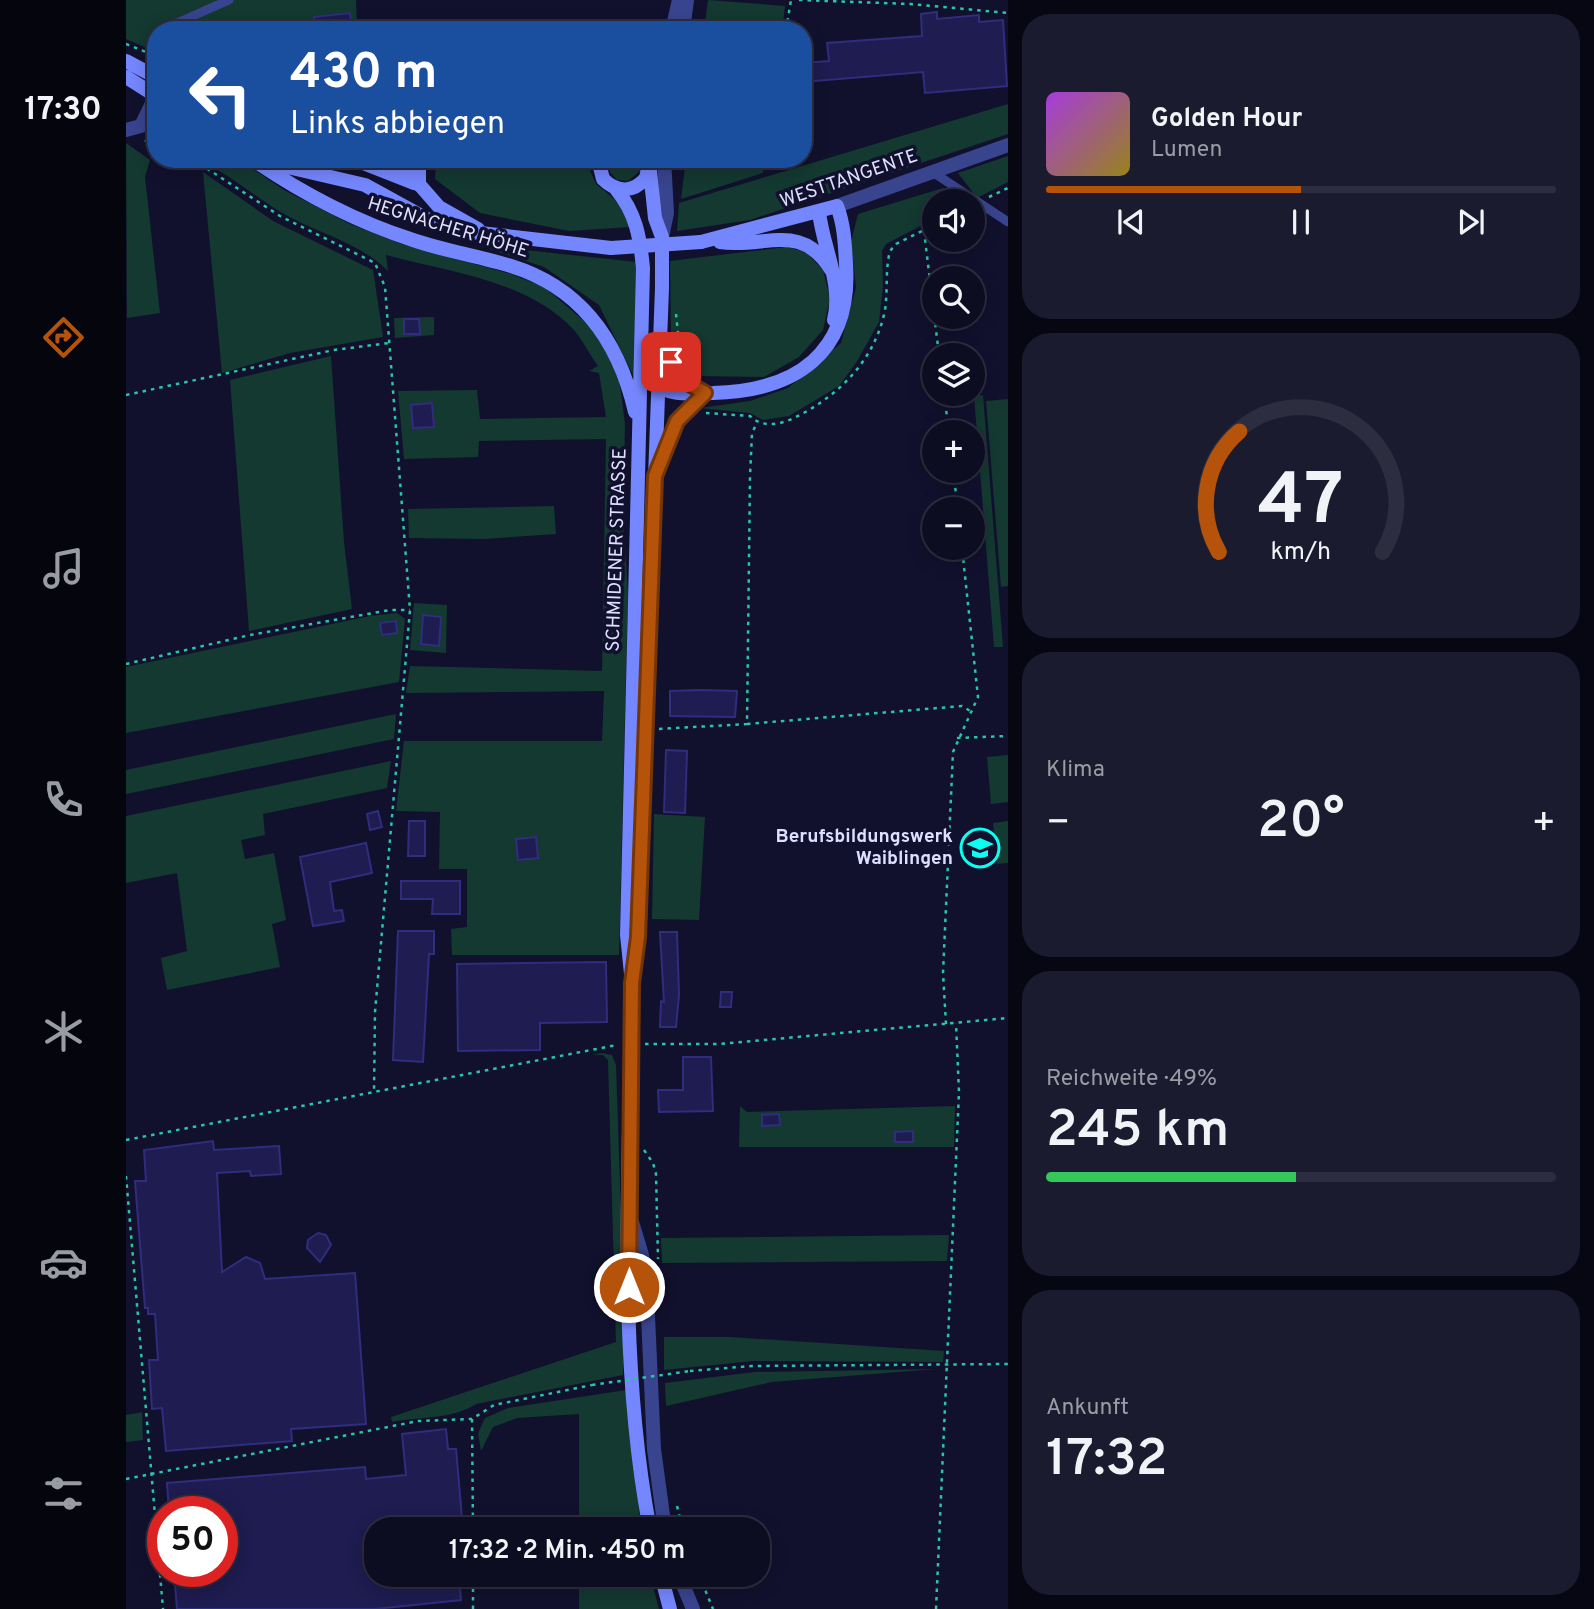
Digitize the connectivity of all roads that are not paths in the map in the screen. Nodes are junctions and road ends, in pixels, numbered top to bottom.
1 (229, 0) edge
2 (679, 0) edge
3 (687, 0) edge
4 (182, 21) edge
5 (673, 21) edge
6 (684, 21) edge
7 (126, 61) edge
8 (147, 72) edge
9 (126, 77) edge
10 (147, 90) edge
11 (147, 114) edge
12 (126, 130) edge
13 (1008, 145) edge
14 (266, 168) edge
15 (292, 168) edge
16 (376, 168) edge
17 (405, 168) edge
18 (419, 168) edge
19 (598, 168) edge
20 (648, 168) edge
21 (650, 168) edge
22 (664, 168) edge
23 (931, 171) junction
24 (419, 185) junction
25 (616, 189) junction
26 (837, 206) junction
27 (819, 212) junction
28 (1008, 222) edge
29 (492, 235) junction
30 (662, 237) junction
31 (704, 241) junction
32 (832, 271) junction
33 (830, 338) junction
34 (661, 342) junction
35 (641, 372) junction
36 (659, 388) junction
37 (705, 393) junction
38 (639, 433) junction
39 (655, 476) junction
40 (638, 730) junction
41 (629, 1212) junction
42 (648, 1517) edge
43 (663, 1517) edge
44 (664, 1587) edge
45 (684, 1587) edge
46 (670, 1609) edge
47 (693, 1609) edge

1 - 4 lane
2 - 5 street
3 - 6 street
7 - 8 main road
9 - 10 main road
11 - 12 street
13 - 23 street, WESTTANGENTE
14 - 38 main road, HEGNACHER HÖHE
15 - 29 main road, HEGNACHER HÖHE
16 - 24 main road, HEGNACHER HÖHE
17 - 24 main road, HEGNACHER HÖHE
18 - 24 main road, HEGNACHER HÖHE
19 - 25 main road, SCHMIDENER STRASSE
20 - 25 main road
21 - 30 main road, SCHMIDENER STRASSE
22 - 30 street, SCHMIDENER STRASSE
23 - 26 street, WESTTANGENTE
23 - 28 lane
24 - 29 main road, HEGNACHER HÖHE
25 - 35 main road, SCHMIDENER STRASSE
26 - 27 main road, WESTTANGENTE
26 - 33 main road
27 - 31 main road, WESTTANGENTE
27 - 32 main road
29 - 31 main road, HEGNACHER HÖHE, bridge
30 - 34 main road, SCHMIDENER STRASSE
31 - 32 main road
32 - 33 main road
33 - 37 main road
34 - 36 main road, SCHMIDENER STRASSE
34 - 37 main road
35 - 36 main road
35 - 38 main road, SCHMIDENER STRASSE
36 - 37 main road
36 - 39 main road, SCHMIDENER STRASSE
37 - 39 main road, SCHMIDENER STRASSE
38 - 40 main road, SCHMIDENER STRASSE
39 - 40 main road, SCHMIDENER STRASSE
40 - 41 main road, SCHMIDENER STRASSE
41 - 42 main road, SCHMIDENER STRASSE
41 - 43 street
44 - 46 main road
45 - 47 street

